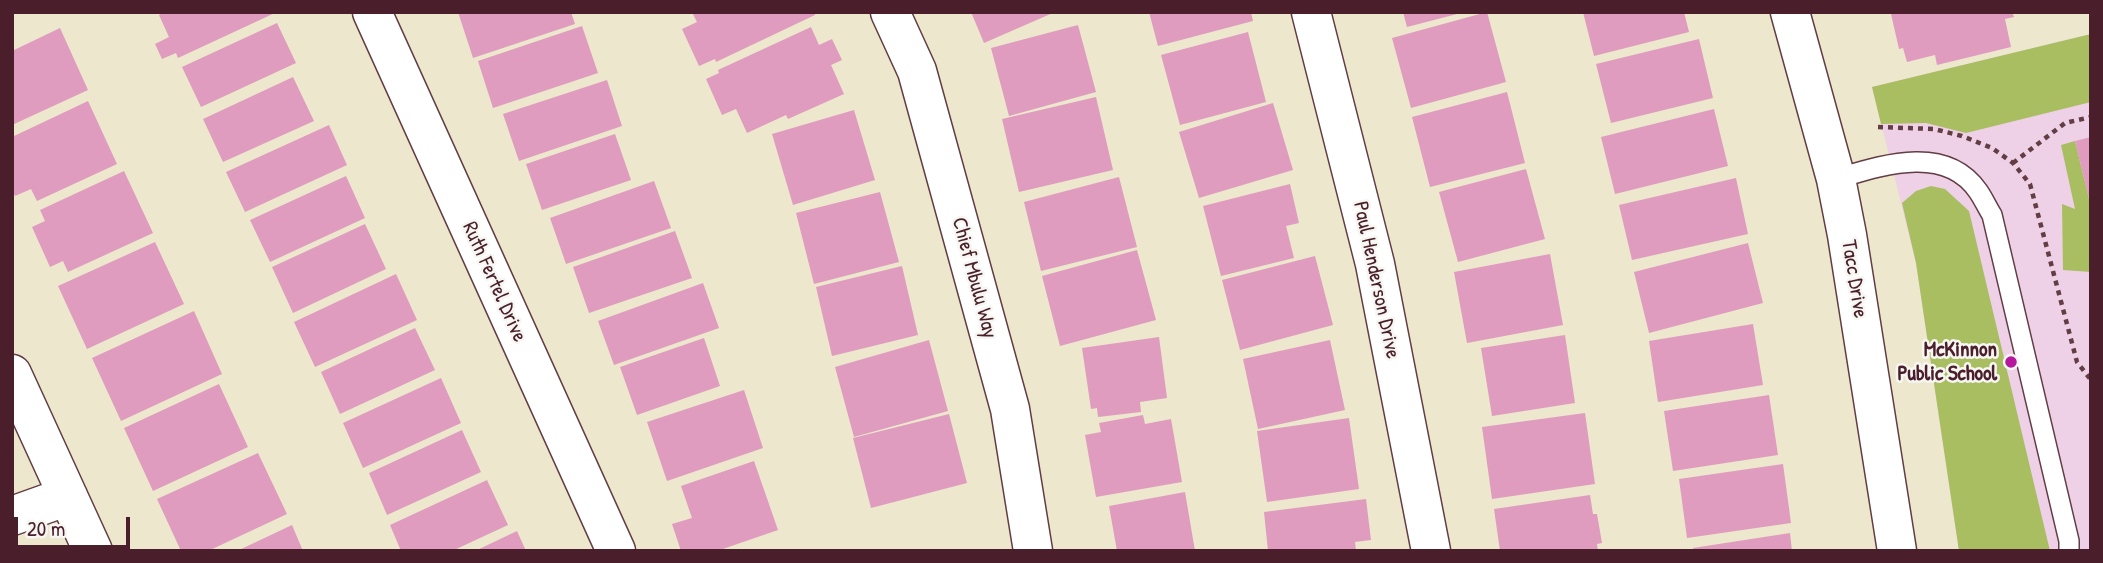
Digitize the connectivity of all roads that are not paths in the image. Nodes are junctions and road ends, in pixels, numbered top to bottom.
1 (372, 12) edge
2 (890, 12) edge
3 (1311, 12) edge
4 (1790, 12) edge
5 (1836, 179) junction
6 (12, 374) edge
7 (68, 496) junction
8 (12, 516) edge
9 (93, 551) edge
10 (616, 551) edge
11 (1033, 551) edge
12 (1431, 551) edge
13 (1897, 551) edge
14 (2069, 551) edge

1 - 10 street, Ruth Fertel Drive
2 - 11 street, Chief Mbulu Way
3 - 12 street, Paul Henderson Drive
4 - 5 street, Tacc Drive
5 - 13 street, Tacc Drive
5 - 14 lane
6 - 7 street
7 - 8 street
7 - 9 street

